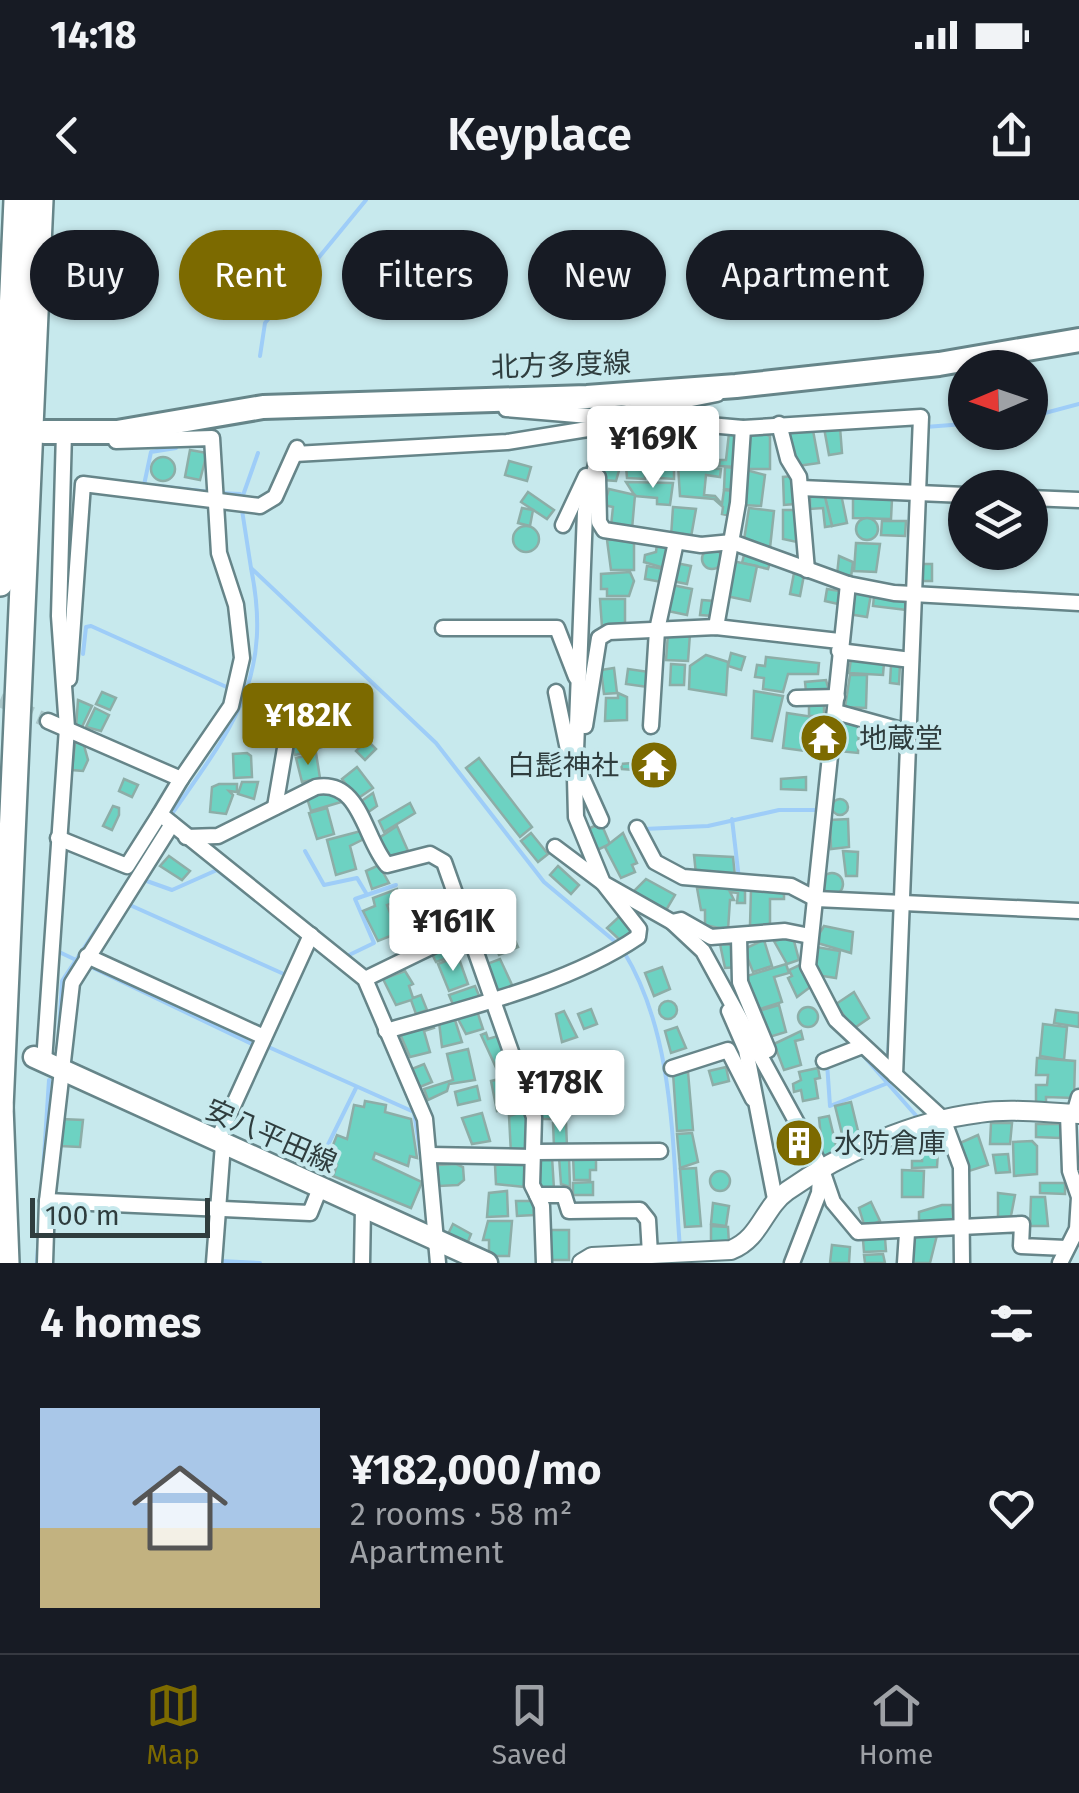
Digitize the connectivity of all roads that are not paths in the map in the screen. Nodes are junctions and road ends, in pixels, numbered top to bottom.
1 (16, 200) edge
2 (40, 200) edge
3 (1079, 340) edge
4 (20, 377) junction
5 (736, 386) junction
6 (453, 398) junction
7 (601, 422) junction
8 (779, 424) junction
9 (744, 428) junction
10 (61, 432) junction
11 (600, 447) junction
12 (594, 463) junction
13 (801, 488) junction
14 (918, 492) junction
15 (948, 494) edge
16 (1048, 499) edge
17 (214, 500) junction
18 (1079, 500) edge
19 (563, 525) dead end
20 (676, 542) junction
21 (732, 542) junction
22 (808, 570) junction
23 (0, 584) edge
24 (848, 584) junction
25 (915, 595) junction
26 (1079, 603) edge
27 (716, 627) junction
28 (443, 628) dead end
29 (657, 630) junction
30 (839, 646) junction
31 (911, 660) junction
32 (578, 680) junction
33 (64, 689) junction
34 (556, 692) dead end
35 (796, 698) dead end
36 (836, 704) junction
37 (290, 718) dead end
38 (48, 720) tunnel mouth
39 (650, 726) dead end
40 (67, 728) junction
41 (908, 732) junction
42 (577, 740) junction
43 (575, 761) junction
44 (574, 778) junction
45 (181, 780) junction
46 (275, 807) junction
47 (166, 819) junction
48 (601, 820) dead end
49 (637, 828) dead end
50 (186, 837) junction
51 (58, 838) junction
52 (556, 847) dead end
53 (603, 882) junction
54 (816, 899) junction
55 (900, 905) junction
56 (1079, 911) edge
57 (672, 922) junction
58 (468, 929) junction
59 (311, 934) junction
60 (810, 936) junction
61 (739, 938) junction
62 (703, 951) junction
63 (87, 956) junction
64 (365, 979) junction
65 (494, 1000) junction
66 (386, 1031) junction
67 (264, 1036) junction
68 (860, 1046) junction
69 (824, 1061) dead end
70 (47, 1063) junction
71 (672, 1068) dead end
72 (772, 1075) junction
73 (895, 1075) junction
74 (758, 1101) junction
75 (0, 1107) edge
76 (1075, 1110) edge
77 (944, 1119) junction
78 (220, 1143) junction
79 (660, 1151) dead end
80 (430, 1155) junction
81 (533, 1155) junction
82 (821, 1167) junction
83 (320, 1188) junction
84 (537, 1195) junction
85 (775, 1199) junction
86 (47, 1201) junction
87 (363, 1208) junction
88 (217, 1209) junction
89 (963, 1228) junction
90 (907, 1233) junction
91 (1066, 1248) junction
92 (438, 1252) edge
93 (650, 1254) junction
94 (6, 1263) edge
95 (45, 1263) edge
96 (214, 1263) edge
97 (362, 1263) edge
98 (487, 1263) edge
99 (544, 1263) edge
100 (582, 1263) edge
101 (792, 1263) edge
102 (904, 1263) edge
103 (962, 1263) edge
104 (1060, 1263) edge

1 - 4 highway
2 - 4 highway
3 - 5 main road, 北方多度線
4 - 23 highway
4 - 75 highway
5 - 6 main road, 北方多度線
5 - 7 street
6 - 7 street
6 - 10 main road, 北方多度線
7 - 9 street
7 - 11 street
7 - 17 street
8 - 9 street
8 - 13 street
8 - 14 street
9 - 21 street
10 - 17 street
10 - 33 street
11 - 12 street
11 - 20 street
12 - 19 street
12 - 32 street
13 - 14 street
13 - 22 street
14 - 15 street
14 - 25 street
16 - 18 street
17 - 33 street
17 - 45 street
20 - 21 street
20 - 29 street
21 - 22 street
21 - 27 street
22 - 24 street
24 - 25 street
24 - 30 street
25 - 26 street
25 - 31 street
27 - 29 street
27 - 30 street
28 - 32 street
29 - 39 street
29 - 42 street
30 - 31 street
30 - 36 street
31 - 41 street
32 - 42 street
33 - 40 street
34 - 44 street
35 - 36 street
36 - 41 street
36 - 54 street
37 - 46 street
38 - 40 street
40 - 45 street
40 - 51 street
41 - 55 street
42 - 43 street
43 - 44 street
43 - 48 street
44 - 53 street
45 - 47 street
46 - 50 street
46 - 58 street
47 - 50 street
47 - 51 street
47 - 63 street
49 - 54 street
50 - 59 street
51 - 70 street
52 - 53 street
53 - 57 street
53 - 65 street
54 - 55 street
54 - 60 street
55 - 56 street
55 - 73 street
57 - 61 street
57 - 62 street
58 - 64 street
58 - 65 street
59 - 64 street
59 - 67 street
60 - 61 street
60 - 68 street
61 - 72 street
62 - 72 street
62 - 74 street
63 - 67 street
63 - 70 street
64 - 66 street
65 - 66 street
65 - 81 street
66 - 80 street
67 - 78 street
68 - 69 street
68 - 73 street
70 - 78 main road, 安八平田線
70 - 86 street
71 - 74 street
72 - 82 street
73 - 77 street
74 - 85 street
75 - 94 highway
76 - 77 street
76 - 91 street
77 - 82 street
77 - 89 street
78 - 83 main road, 安八平田線
78 - 88 street
79 - 81 street
80 - 81 street
80 - 92 street
81 - 84 street
82 - 85 street
82 - 90 street
82 - 101 street
83 - 87 main road, 安八平田線
83 - 88 street
84 - 93 street
84 - 99 street
85 - 93 street
86 - 88 street
86 - 95 street
87 - 92 main road, 安八平田線
87 - 97 street
88 - 96 street
89 - 90 street
89 - 91 street
89 - 103 street
90 - 102 street
91 - 104 street
92 - 98 main road, 安八平田線
93 - 100 street

